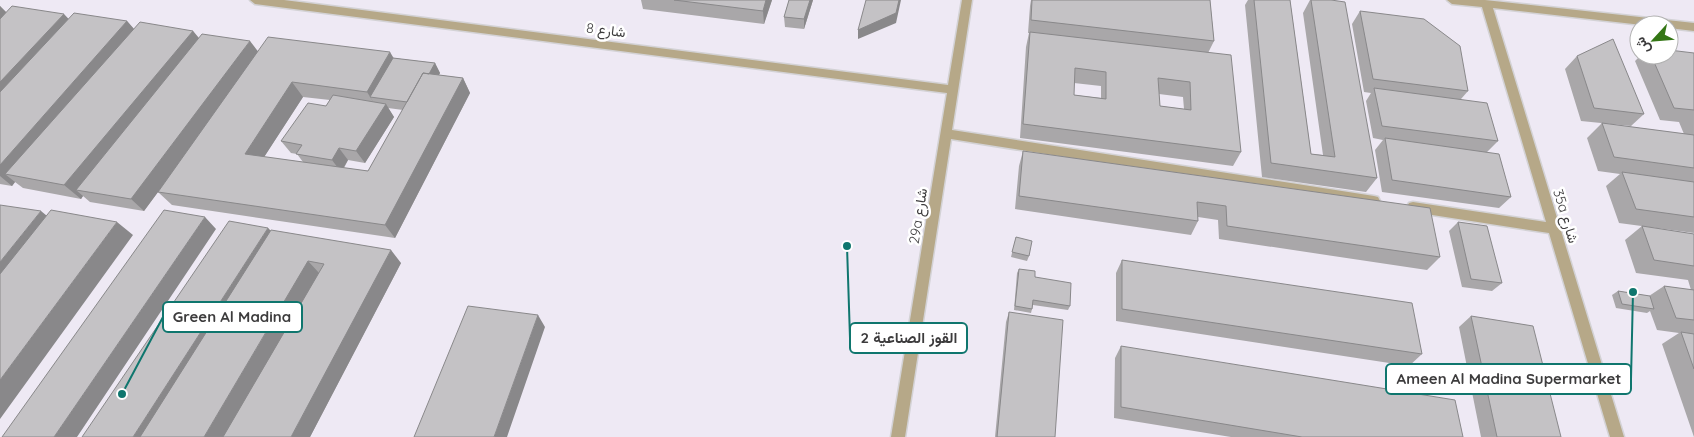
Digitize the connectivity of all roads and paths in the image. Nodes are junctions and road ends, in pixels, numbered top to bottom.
1 (256, 0) edge
2 (967, 0) edge
3 (1452, 0) edge
4 (1486, 4) junction
5 (1694, 27) edge
6 (953, 90) junction
7 (946, 134) junction
8 (1554, 229) junction
9 (898, 437) edge
10 (1617, 437) edge

1 - 6 lane, شارع 8
2 - 6 lane, 29a شارع
3 - 4 lane
4 - 5 lane
4 - 8 lane, 35a شارع
6 - 7 lane, 29a شارع
7 - 8 lane
7 - 9 lane, 29a شارع
8 - 10 lane, 35a شارع

